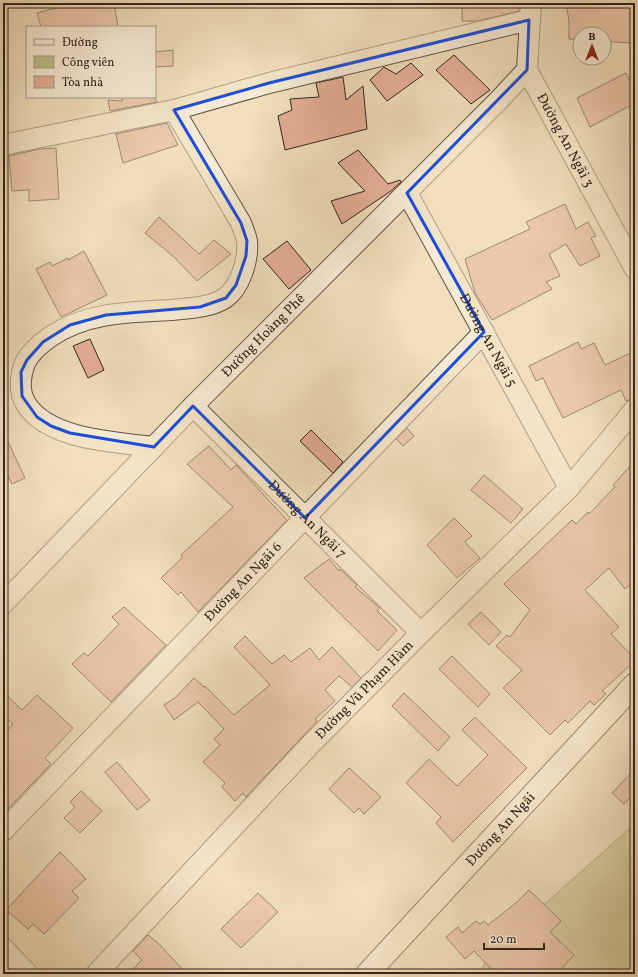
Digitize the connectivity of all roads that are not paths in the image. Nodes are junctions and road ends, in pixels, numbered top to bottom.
1 (530, 11) edge
2 (527, 70) junction
3 (174, 110) junction
4 (3, 145) edge
5 (407, 193) junction
6 (635, 268) edge
7 (484, 332) junction
8 (193, 406) junction
9 (635, 409) edge
10 (154, 447) junction
11 (569, 488) junction
12 (305, 518) junction
13 (3, 604) edge
14 (421, 633) junction
15 (635, 684) edge
16 (3, 831) edge
17 (3, 948) edge
18 (28, 974) edge
19 (96, 974) edge
20 (367, 974) edge

1 - 2 street
1 - 3 street
2 - 5 street, Đường Hoàng Phê
2 - 6 street, Đường An Ngãi 3
3 - 4 street
3 - 10 street
5 - 7 street, Đường An Ngãi 5
5 - 8 street, Đường Hoàng Phê
7 - 11 street, Đường An Ngãi 5
7 - 12 street, Đường An Ngãi 6
8 - 10 street, Đường Hoàng Phê
8 - 12 street, Đường An Ngãi 7
9 - 11 street, Đường Vũ Phạm Hàm
10 - 13 street, Đường Hoàng Phê
11 - 14 street, Đường Vũ Phạm Hàm
12 - 14 street, Đường An Ngãi 7
12 - 16 street, Đường An Ngãi 6
14 - 19 street, Đường Vũ Phạm Hàm
15 - 20 main road, Đường An Ngãi
17 - 18 street

